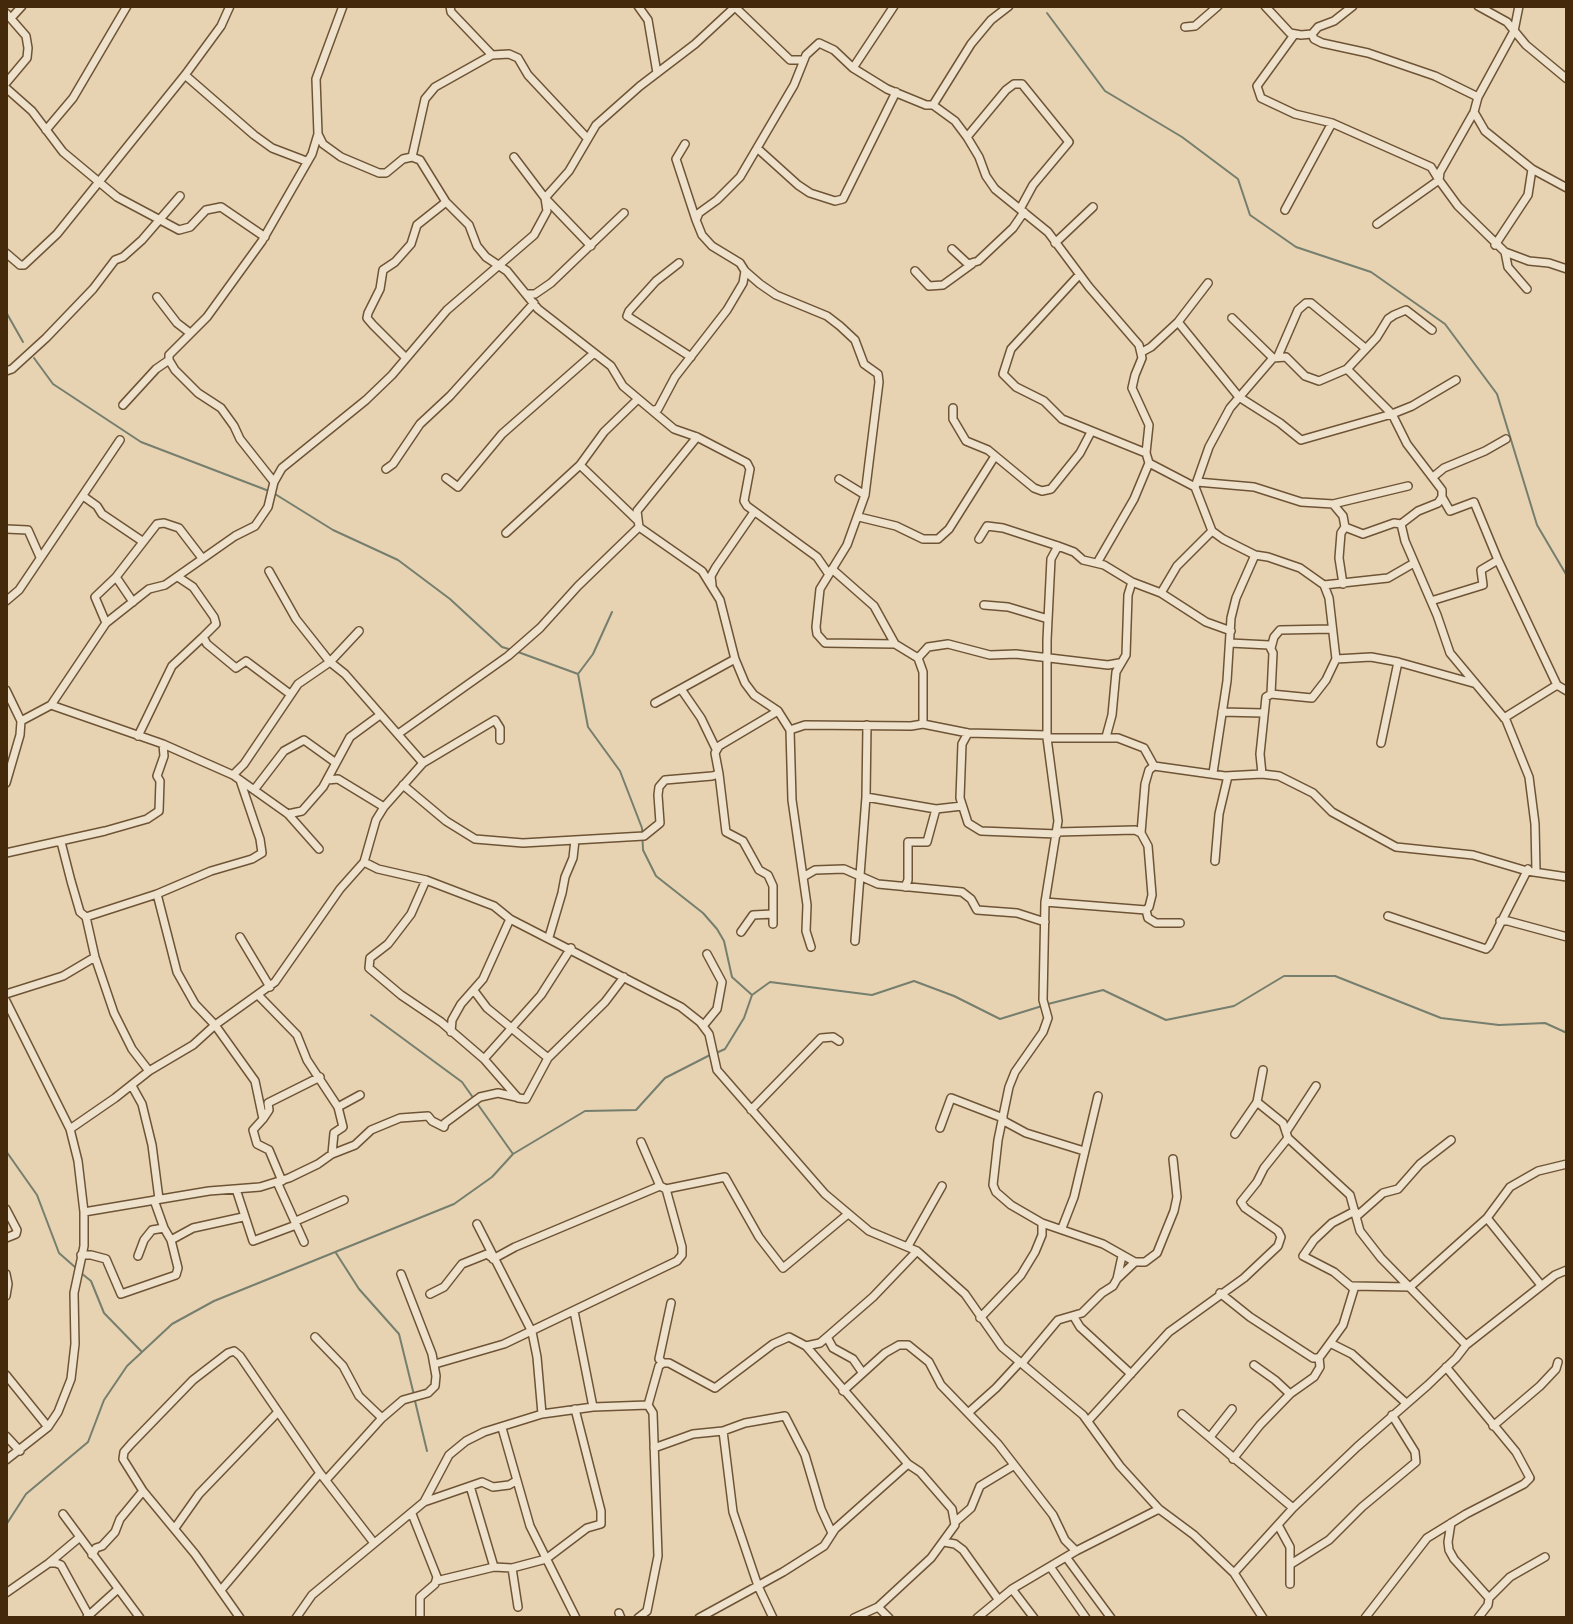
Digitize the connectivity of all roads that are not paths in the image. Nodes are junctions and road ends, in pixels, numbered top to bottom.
1 (22, 6) edge
2 (127, 6) edge
3 (230, 6) edge
4 (343, 6) edge
5 (450, 6) edge
6 (638, 6) edge
7 (736, 6) edge
8 (894, 6) edge
9 (1009, 6) edge
10 (1218, 6) edge
11 (1265, 6) edge
12 (1353, 6) edge
13 (1478, 6) edge
14 (1519, 6) edge
15 (9, 15) edge
16 (1185, 27) dead end
17 (1514, 31) junction
18 (1312, 34) junction
19 (1294, 35) junction
20 (492, 55) junction
21 (800, 63) junction
22 (853, 68) junction
23 (657, 73) junction
24 (185, 75) junction
25 (1567, 79) edge
26 (6, 85) edge
27 (896, 92) junction
28 (1478, 97) junction
29 (933, 105) junction
30 (1474, 112) junction
31 (1332, 123) junction
32 (46, 130) junction
33 (318, 134) junction
34 (967, 137) junction
35 (587, 138) junction
36 (685, 144) dead end
37 (757, 148) junction
38 (329, 149) junction
39 (312, 154) junction
40 (412, 157) junction
41 (514, 157) dead end
42 (306, 161) junction
43 (1532, 169) junction
44 (1439, 180) junction
45 (98, 181) junction
46 (1567, 188) edge
47 (180, 196) dead end
48 (545, 198) junction
49 (446, 202) junction
50 (1093, 207) dead end
51 (1022, 210) junction
52 (1285, 210) dead end
53 (624, 213) dead end
54 (158, 220) junction
55 (696, 220) junction
56 (1377, 224) dead end
57 (265, 237) junction
58 (1055, 243) junction
59 (1495, 245) junction
60 (591, 246) junction
61 (952, 249) dead end
62 (1505, 252) junction
63 (6, 253) edge
64 (679, 263) dead end
65 (972, 264) junction
66 (499, 265) junction
67 (1567, 269) edge
68 (745, 271) junction
69 (915, 271) dead end
70 (1079, 275) junction
71 (1208, 283) dead end
72 (1527, 289) dead end
73 (528, 294) junction
74 (157, 297) dead end
75 (534, 303) junction
76 (1232, 318) dead end
77 (1178, 322) junction
78 (1432, 330) dead end
79 (190, 333) junction
80 (1365, 348) junction
81 (1142, 352) junction
82 (593, 354) junction
83 (691, 357) junction
84 (1276, 357) junction
85 (406, 358) junction
86 (169, 360) junction
87 (1347, 369) junction
88 (6, 371) edge
89 (1456, 380) dead end
90 (1239, 397) junction
91 (638, 399) junction
92 (123, 405) dead end
93 (953, 408) dead end
94 (654, 410) junction
95 (1392, 414) junction
96 (1091, 432) junction
97 (697, 437) junction
98 (1506, 439) dead end
99 (120, 440) dead end
100 (1146, 453) junction
101 (995, 456) junction
102 (1149, 463) junction
103 (580, 465) junction
104 (386, 469) dead end
105 (1433, 477) junction
106 (446, 478) dead end
107 (839, 479) dead end
108 (1196, 485) junction
109 (1408, 486) dead end
110 (273, 489) junction
111 (865, 495) junction
112 (83, 496) junction
113 (1442, 497) junction
114 (1333, 504) junction
115 (754, 512) junction
116 (859, 517) junction
117 (638, 524) junction
118 (1401, 524) junction
119 (1345, 527) junction
120 (6, 529) edge
121 (1212, 531) junction
122 (506, 533) dead end
123 (979, 539) dead end
124 (142, 541) junction
125 (1058, 546) junction
126 (1255, 555) junction
127 (40, 557) junction
128 (202, 558) junction
129 (1498, 560) junction
130 (1097, 563) junction
131 (1414, 563) junction
132 (269, 571) dead end
133 (830, 571) junction
134 (116, 577) junction
135 (178, 577) junction
136 (1132, 582) junction
137 (1343, 584) junction
138 (712, 585) junction
139 (1324, 585) junction
140 (1161, 593) junction
141 (6, 601) edge
142 (1431, 601) junction
143 (133, 602) junction
144 (984, 605) dead end
145 (1048, 619) junction
146 (106, 623) junction
147 (1332, 629) junction
148 (359, 631) dead end
149 (1231, 631) junction
150 (203, 637) junction
151 (1230, 643) junction
152 (895, 644) junction
153 (1271, 648) junction
154 (918, 658) junction
155 (1047, 658) junction
156 (735, 659) junction
157 (1336, 659) junction
158 (330, 662) junction
159 (1398, 662) junction
160 (1119, 663) junction
161 (1473, 683) junction
162 (1557, 685) junction
163 (681, 689) junction
164 (6, 690) edge
165 (1567, 691) edge
166 (290, 694) junction
167 (1271, 694) junction
168 (655, 703) dead end
169 (51, 705) junction
170 (778, 711) junction
171 (1222, 712) junction
172 (1263, 713) junction
173 (380, 715) junction
174 (1504, 718) junction
175 (21, 721) junction
176 (923, 724) junction
177 (867, 725) junction
178 (790, 730) junction
179 (968, 733) junction
180 (398, 734) junction
181 (138, 736) junction
182 (1047, 737) junction
183 (1106, 737) junction
184 (500, 740) dead end
185 (1381, 743) dead end
186 (163, 744) junction
187 (716, 749) junction
188 (336, 763) junction
189 (423, 763) junction
190 (1154, 766) junction
191 (1213, 773) junction
192 (719, 774) junction
193 (1262, 774) junction
194 (1228, 776) junction
195 (236, 778) junction
196 (327, 780) junction
197 (6, 783) edge
198 (403, 785) junction
199 (254, 790) junction
200 (866, 797) junction
201 (962, 806) junction
202 (384, 807) junction
203 (936, 809) junction
204 (288, 814) junction
205 (1057, 833) junction
206 (1141, 833) junction
207 (575, 840) junction
208 (61, 842) junction
209 (319, 849) dead end
210 (6, 853) edge
211 (1215, 861) dead end
212 (364, 862) junction
213 (1532, 871) junction
214 (861, 876) junction
215 (803, 877) junction
216 (1567, 877) edge
217 (426, 880) junction
218 (905, 887) junction
219 (157, 894) junction
220 (1045, 902) junction
221 (1146, 910) junction
222 (773, 914) junction
223 (1388, 916) dead end
224 (86, 917) junction
225 (510, 919) junction
226 (1504, 921) junction
227 (1045, 922) junction
228 (1180, 923) dead end
229 (773, 924) dead end
230 (741, 932) dead end
231 (240, 937) dead end
232 (549, 937) junction
233 (1567, 937) edge
234 (855, 941) dead end
235 (811, 947) dead end
236 (571, 948) junction
237 (707, 954) dead end
238 (95, 957) junction
239 (624, 977) junction
240 (270, 987) junction
241 (475, 992) junction
242 (6, 994) edge
243 (259, 996) junction
244 (6, 1001) edge
245 (452, 1020) junction
246 (441, 1022) junction
247 (215, 1025) junction
248 (703, 1026) junction
249 (512, 1029) junction
250 (451, 1032) junction
251 (839, 1041) dead end
252 (548, 1058) junction
253 (484, 1059) junction
254 (1263, 1070) dead end
255 (149, 1071) junction
256 (320, 1077) junction
257 (132, 1086) junction
258 (1316, 1086) dead end
259 (360, 1095) dead end
260 (1098, 1096) dead end
261 (518, 1098) junction
262 (1257, 1102) junction
263 (338, 1107) junction
264 (751, 1110) junction
265 (263, 1119) junction
266 (1003, 1119) junction
267 (940, 1128) dead end
268 (70, 1129) junction
269 (1235, 1134) dead end
270 (1287, 1135) junction
271 (1451, 1140) dead end
272 (641, 1142) dead end
273 (1084, 1151) junction
274 (332, 1154) junction
275 (1173, 1159) dead end
276 (1567, 1164) edge
277 (279, 1181) junction
278 (942, 1186) dead end
279 (663, 1187) junction
280 (236, 1189) junction
281 (156, 1199) junction
282 (344, 1200) dead end
283 (6, 1209) edge
284 (84, 1212) junction
285 (848, 1214) junction
286 (1356, 1214) junction
287 (243, 1217) junction
288 (1487, 1218) junction
289 (296, 1223) junction
290 (1042, 1223) junction
291 (477, 1224) dead end
292 (164, 1228) junction
293 (1062, 1228) junction
294 (6, 1238) edge
295 (171, 1240) junction
296 (304, 1242) dead end
297 (908, 1246) junction
298 (917, 1251) junction
299 (81, 1255) junction
300 (138, 1256) dead end
301 (1122, 1256) junction
302 (493, 1259) junction
303 (1135, 1262) junction
304 (1567, 1270) edge
305 (6, 1274) edge
306 (401, 1274) dead end
307 (1117, 1279) junction
308 (1541, 1285) junction
309 (1352, 1286) junction
310 (1410, 1287) junction
311 (1220, 1293) junction
312 (430, 1294) dead end
313 (6, 1296) edge
314 (671, 1303) dead end
315 (574, 1311) junction
316 (1074, 1317) junction
317 (980, 1318) junction
318 (532, 1332) junction
319 (315, 1337) dead end
320 (827, 1337) junction
321 (1330, 1343) junction
322 (1466, 1345) junction
323 (806, 1346) junction
324 (1319, 1358) junction
325 (1558, 1362) dead end
326 (663, 1363) junction
327 (1021, 1363) junction
328 (435, 1364) junction
329 (1254, 1365) dead end
330 (1446, 1367) junction
331 (862, 1372) junction
332 (1131, 1374) junction
333 (6, 1375) edge
334 (843, 1391) junction
335 (1290, 1394) junction
336 (1406, 1403) junction
337 (648, 1405) junction
338 (593, 1407) junction
339 (575, 1409) junction
340 (1232, 1409) dead end
341 (277, 1413) junction
342 (968, 1413) junction
343 (542, 1414) junction
344 (1182, 1414) dead end
345 (1392, 1415) junction
346 (382, 1418) junction
347 (1088, 1421) junction
348 (1493, 1426) junction
349 (48, 1427) junction
350 (502, 1428) junction
351 (723, 1431) junction
352 (6, 1436) edge
353 (1210, 1437) junction
354 (654, 1448) junction
355 (20, 1451) junction
356 (1233, 1459) junction
357 (6, 1460) edge
358 (908, 1464) junction
359 (1013, 1466) junction
360 (323, 1477) junction
361 (516, 1481) junction
362 (470, 1486) junction
363 (143, 1491) junction
364 (424, 1502) junction
365 (1293, 1508) junction
366 (1159, 1509) junction
367 (63, 1514) dead end
368 (412, 1514) junction
369 (955, 1522) junction
370 (1451, 1523) junction
371 (1278, 1525) junction
372 (175, 1528) junction
373 (1436, 1531) junction
374 (832, 1533) junction
375 (80, 1537) junction
376 (944, 1542) junction
377 (1448, 1542) junction
378 (374, 1543) junction
379 (1076, 1551) junction
380 (92, 1555) junction
381 (1066, 1557) junction
382 (1545, 1557) dead end
383 (546, 1559) junction
384 (49, 1563) junction
385 (1291, 1564) junction
386 (494, 1567) junction
387 (512, 1568) junction
388 (1051, 1568) junction
389 (1234, 1573) junction
390 (436, 1581) junction
391 (1290, 1584) dead end
392 (758, 1586) junction
393 (118, 1589) junction
394 (1012, 1589) junction
395 (221, 1590) junction
396 (6, 1593) edge
397 (1489, 1598) junction
398 (998, 1599) junction
399 (518, 1607) dead end
400 (878, 1607) junction
401 (88, 1617) edge
402 (140, 1618) edge
403 (240, 1618) edge
404 (296, 1618) edge
405 (420, 1618) edge
406 (576, 1618) edge
407 (638, 1618) edge
408 (699, 1618) edge
409 (773, 1618) edge
410 (854, 1618) edge
411 (889, 1618) edge
412 (977, 1618) edge
413 (1034, 1618) edge
414 (1086, 1618) edge
415 (1111, 1618) edge
416 (1263, 1618) edge
417 (1365, 1618) edge
418 (1478, 1618) edge

1 - 15 street
2 - 32 street
3 - 24 street
4 - 33 street
5 - 20 street
6 - 23 street
7 - 21 street
7 - 23 street
8 - 22 street
9 - 29 street
10 - 16 street
11 - 19 street
12 - 18 street
13 - 17 street
14 - 17 street
15 - 26 street
17 - 25 street
17 - 28 street
18 - 19 street
18 - 28 street
19 - 31 street
20 - 35 street
20 - 40 street
21 - 22 street
21 - 37 street
22 - 27 street
23 - 35 street
24 - 42 street
24 - 45 street
26 - 32 street
27 - 29 street
27 - 37 street
28 - 30 street
29 - 34 street
30 - 43 street
30 - 44 street
31 - 44 street
31 - 52 street
32 - 45 street
33 - 38 street
33 - 39 street
34 - 51 street
34 - 51 street
35 - 48 street
36 - 55 street
37 - 55 street
38 - 39 street
38 - 40 street
39 - 42 street
40 - 49 street
41 - 48 street
42 - 57 street
43 - 46 street
43 - 59 street
44 - 56 street
44 - 59 street
45 - 54 street
45 - 63 street
47 - 54 street
48 - 60 street
48 - 66 street
49 - 66 street
49 - 85 street
50 - 58 street
51 - 58 street
51 - 65 street
53 - 60 street
54 - 57 street
54 - 88 street
55 - 68 street
57 - 79 street
58 - 70 street
59 - 62 street
60 - 73 street
61 - 65 street
62 - 67 street
62 - 72 street
64 - 83 street
65 - 69 street
66 - 73 street
66 - 85 street
68 - 83 street
68 - 111 street
70 - 81 street
70 - 96 street
71 - 77 street
73 - 75 street
74 - 79 street
75 - 82 street
75 - 104 street
76 - 84 street
77 - 81 street
77 - 90 street
78 - 80 street
79 - 86 street
80 - 84 street
80 - 87 street
81 - 100 street
82 - 91 street
82 - 106 street
83 - 94 street
84 - 87 street
84 - 90 street
85 - 110 street
86 - 92 street
86 - 110 street
87 - 95 street
89 - 95 street
90 - 95 street
90 - 108 street
91 - 94 street
91 - 103 street
93 - 101 street
94 - 97 street
95 - 105 street
96 - 100 street
96 - 101 street
97 - 115 street
97 - 117 street
98 - 105 street
99 - 112 street
100 - 102 street
101 - 116 street
102 - 108 street
102 - 130 street
103 - 117 street
103 - 122 street
105 - 113 street
107 - 111 street
108 - 114 street
108 - 121 street
109 - 114 street
110 - 128 street
111 - 116 street
112 - 124 street
112 - 127 street
113 - 118 street
113 - 129 street
114 - 119 street
115 - 133 street
115 - 138 street
116 - 133 street
117 - 138 street
117 - 180 street
118 - 119 street
118 - 131 street
119 - 137 street
120 - 127 street
121 - 126 street
121 - 140 street
123 - 125 street
124 - 128 street
124 - 134 street
125 - 130 street
125 - 145 street
126 - 139 street
126 - 149 street
127 - 141 street
128 - 135 street
129 - 142 street
129 - 162 street
130 - 136 street
131 - 137 street
131 - 142 street
132 - 158 street
133 - 152 street
133 - 152 street
134 - 143 street
134 - 146 street
135 - 143 street
135 - 150 street
136 - 140 street
136 - 160 street
137 - 139 street
138 - 156 street
139 - 147 street
140 - 149 street
142 - 161 street
143 - 146 street
144 - 145 street
145 - 155 street
146 - 169 street
147 - 153 street
147 - 157 street
148 - 158 street
149 - 151 street
150 - 166 street
150 - 181 street
151 - 153 street
151 - 171 street
152 - 154 street
153 - 167 street
154 - 155 street
154 - 176 street
155 - 160 street
155 - 182 street
156 - 163 street
156 - 170 street
157 - 159 street
157 - 167 street
158 - 166 street
158 - 173 street
159 - 161 street
159 - 185 street
160 - 183 street
161 - 174 street
162 - 165 street
162 - 174 street
163 - 168 street
163 - 187 street
164 - 175 street
166 - 195 street
167 - 172 street
169 - 175 street
169 - 181 street
170 - 178 street
170 - 187 street
171 - 172 street
171 - 191 street
172 - 193 street
173 - 180 street
173 - 188 street
174 - 213 street
175 - 197 street
176 - 177 street
176 - 179 street
177 - 178 street
177 - 200 street
178 - 215 street
179 - 182 street
179 - 201 street
180 - 189 street
181 - 186 street
182 - 183 street
182 - 205 street
183 - 190 street
184 - 189 street
186 - 195 street
186 - 208 street
187 - 192 street
188 - 196 street
188 - 199 street
189 - 198 street
190 - 191 street
190 - 206 street
191 - 194 street
192 - 207 street
192 - 222 street
193 - 194 street
193 - 213 street
194 - 211 street
195 - 199 street
195 - 219 street
196 - 202 street
196 - 204 street
198 - 202 street
198 - 207 street
199 - 204 street
200 - 203 street
200 - 214 street
201 - 203 street
201 - 205 street
202 - 212 street
203 - 218 street
204 - 209 street
205 - 206 street
205 - 220 street
206 - 221 street
207 - 232 street
208 - 210 street
208 - 224 street
212 - 217 street
212 - 240 street
213 - 216 street
213 - 226 street
214 - 215 street
214 - 218 street
214 - 234 street
215 - 235 street
217 - 225 street
217 - 246 street
218 - 227 street
219 - 224 street
219 - 247 street
220 - 221 street
220 - 227 street
221 - 228 street
222 - 229 street
222 - 230 street
223 - 226 street
224 - 238 street
225 - 232 street
225 - 241 street
226 - 233 street
227 - 266 street
231 - 240 street
232 - 236 street
236 - 239 street
236 - 249 street
237 - 248 street
238 - 242 street
238 - 255 street
239 - 248 street
239 - 252 street
240 - 243 street
241 - 245 street
241 - 249 street
243 - 247 street
243 - 256 street
244 - 268 street
245 - 246 street
245 - 250 street
246 - 250 street
247 - 255 street
247 - 265 street
248 - 264 street
249 - 252 street
249 - 253 street
250 - 253 street
251 - 264 street
252 - 261 street
253 - 261 street
254 - 262 street
255 - 257 street
256 - 263 street
256 - 265 street
257 - 268 street
257 - 281 street
258 - 270 street
259 - 263 street
260 - 273 street
261 - 274 street
262 - 269 street
262 - 270 street
263 - 274 street
264 - 285 street
265 - 277 street
266 - 267 street
266 - 273 street
266 - 290 street
268 - 284 street
270 - 286 street
270 - 311 street
271 - 286 street
272 - 279 street
273 - 293 street
274 - 277 street
275 - 303 street
276 - 288 street
277 - 280 street
277 - 289 street
278 - 297 street
279 - 285 street
279 - 302 street
279 - 315 street
280 - 281 street
280 - 287 street
281 - 284 street
281 - 292 street
282 - 289 street
283 - 294 street
284 - 299 street
285 - 297 street
286 - 309 street
286 - 310 street
287 - 289 street
287 - 295 street
288 - 308 street
288 - 310 street
289 - 296 street
290 - 293 street
290 - 317 street
291 - 302 street
292 - 295 street
292 - 300 street
293 - 301 street
295 - 299 street
297 - 298 street
298 - 317 street
298 - 320 street
299 - 349 street
301 - 303 street
301 - 307 street
302 - 312 street
302 - 318 street
303 - 307 street
304 - 308 street
305 - 313 street
306 - 328 street
307 - 316 street
308 - 322 street
309 - 310 street
309 - 321 street
310 - 322 street
311 - 324 street
311 - 332 street
314 - 326 street
315 - 318 street
315 - 338 street
316 - 327 street
316 - 332 street
317 - 327 street
318 - 328 street
318 - 343 street
319 - 346 street
320 - 323 street
320 - 331 street
321 - 324 street
321 - 336 street
322 - 330 street
323 - 326 street
323 - 334 street
324 - 335 street
325 - 348 street
326 - 337 street
327 - 342 street
327 - 347 street
328 - 346 street
329 - 335 street
330 - 336 street
330 - 348 street
331 - 334 street
331 - 342 street
332 - 347 street
333 - 349 street
334 - 358 street
335 - 356 street
336 - 345 street
337 - 338 street
337 - 354 street
338 - 339 street
339 - 343 street
339 - 383 street
340 - 353 street
341 - 360 street
341 - 363 street
341 - 372 street
342 - 359 street
343 - 350 street
344 - 353 street
345 - 365 street
345 - 385 street
346 - 360 street
347 - 366 street
348 - 370 street
349 - 355 street
350 - 361 street
350 - 364 street
351 - 354 street
351 - 374 street
351 - 392 street
352 - 355 street
353 - 356 street
354 - 407 street
355 - 357 street
356 - 365 street
358 - 369 street
358 - 374 street
359 - 369 street
359 - 379 street
360 - 378 street
360 - 395 street
361 - 362 street
361 - 383 street
362 - 364 street
362 - 386 street
363 - 372 street
363 - 380 street
364 - 368 street
365 - 371 street
366 - 379 street
366 - 389 street
367 - 375 street
368 - 378 street
368 - 390 street
369 - 376 street
370 - 373 street
370 - 377 street
371 - 385 street
371 - 389 street
372 - 395 street
373 - 377 street
373 - 417 street
374 - 392 street
375 - 380 street
375 - 384 street
376 - 398 street
376 - 400 street
377 - 397 street
378 - 404 street
379 - 381 street
380 - 393 street
381 - 388 street
381 - 415 street
382 - 397 street
383 - 387 street
383 - 406 street
384 - 396 street
384 - 401 street
385 - 391 street
386 - 387 street
386 - 390 street
387 - 399 street
388 - 394 street
388 - 414 street
389 - 416 street
390 - 405 street
392 - 408 street
392 - 409 street
393 - 401 street
393 - 402 street
394 - 398 street
394 - 413 street
395 - 403 street
397 - 418 street
398 - 412 street
400 - 410 street
400 - 411 street

